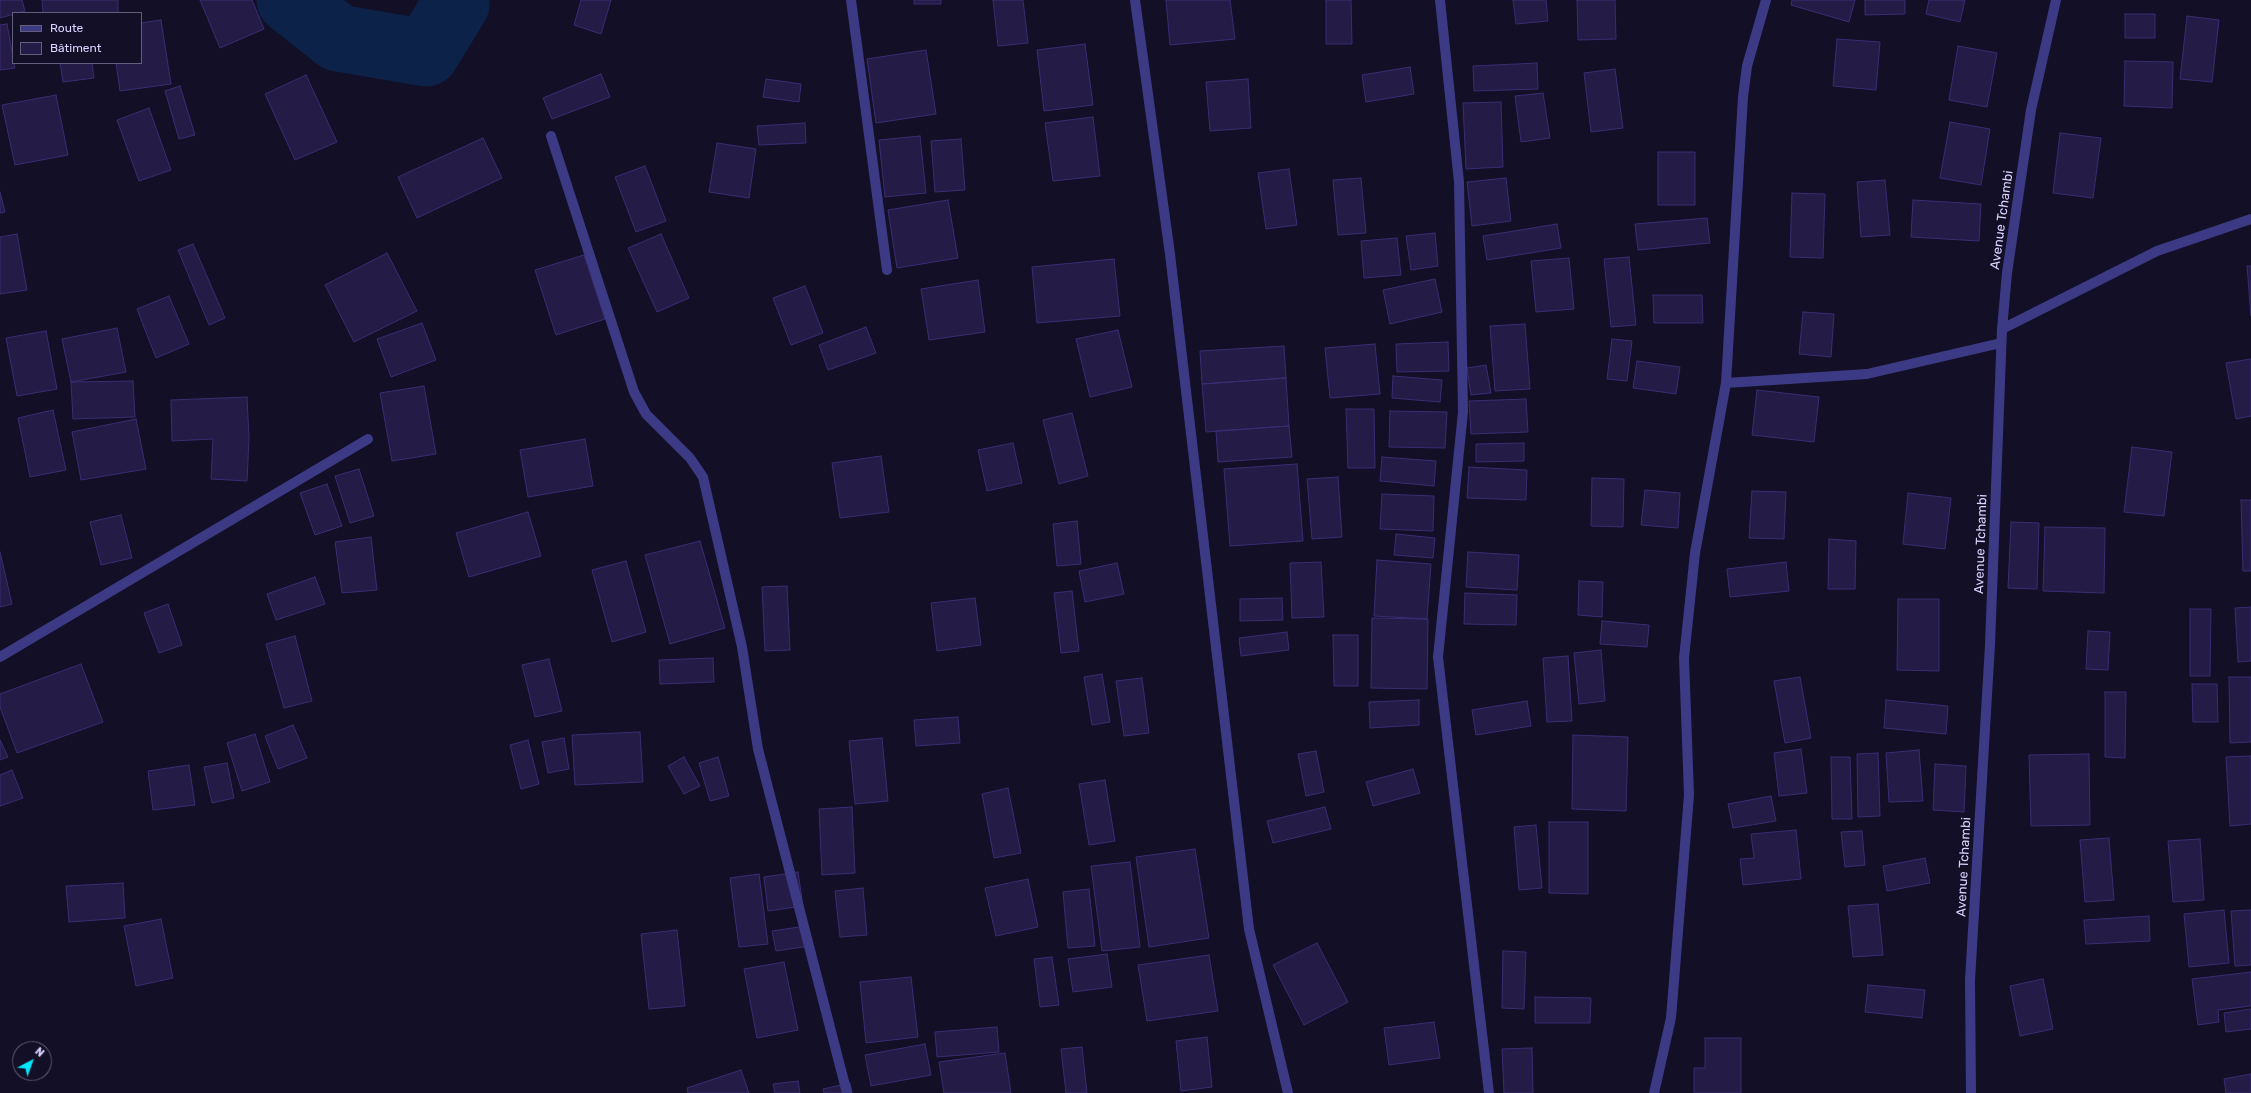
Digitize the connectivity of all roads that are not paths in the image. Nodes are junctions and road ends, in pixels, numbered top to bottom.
1 (851, 0) edge
2 (1135, 0) edge
3 (1440, 0) edge
4 (1766, 0) edge
5 (2056, 0) edge
6 (551, 136) dead end
7 (2251, 219) edge
8 (887, 270) dead end
9 (2002, 330) junction
10 (2001, 343) junction
11 (1726, 383) junction
12 (368, 439) dead end
13 (0, 657) edge
14 (847, 1093) edge
15 (1288, 1093) edge
16 (1489, 1093) edge
17 (1654, 1093) edge
18 (1970, 1093) edge

1 - 8 street
2 - 15 street
3 - 16 street
4 - 11 street
5 - 9 street, Avenue Tchambi
6 - 14 street
7 - 9 street
9 - 10 street, Avenue Tchambi
10 - 11 street
10 - 18 street, Avenue Tchambi
11 - 17 street
12 - 13 street

